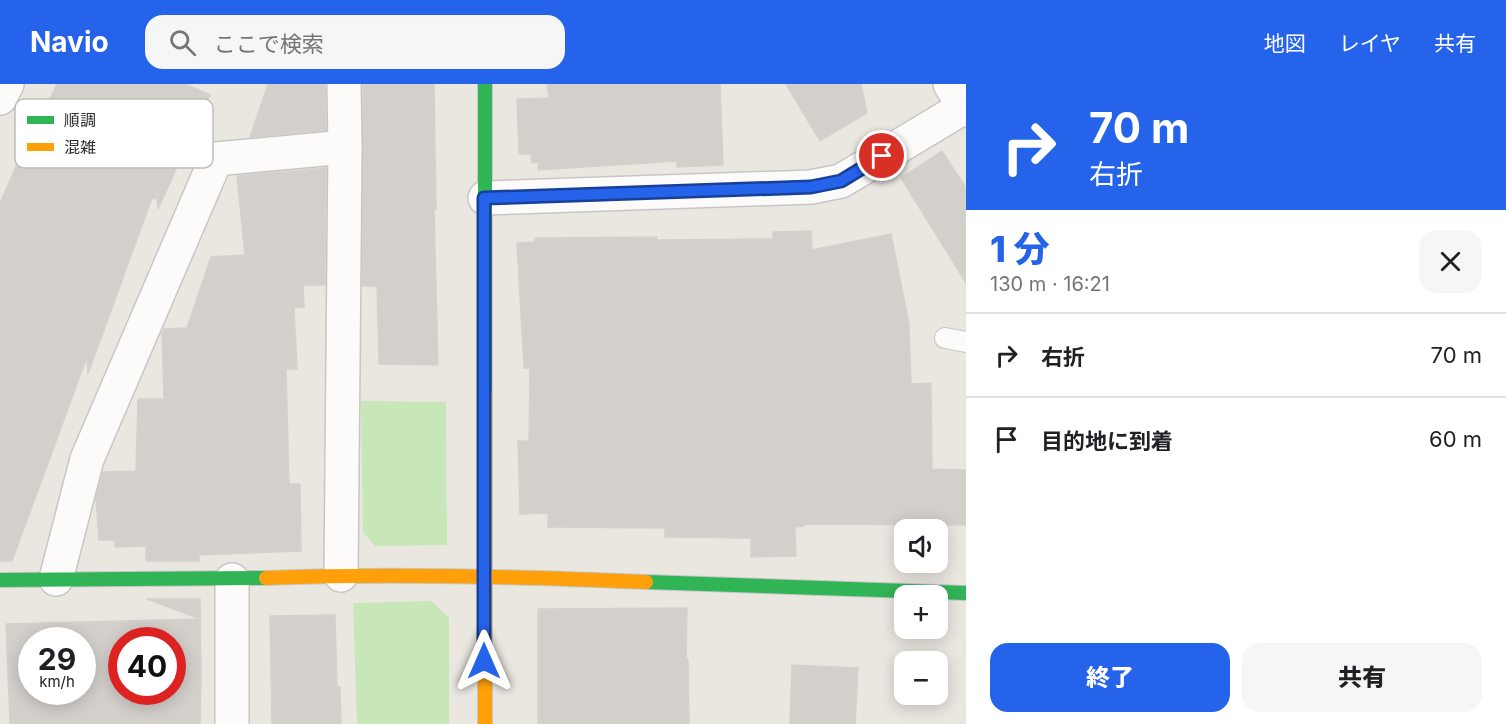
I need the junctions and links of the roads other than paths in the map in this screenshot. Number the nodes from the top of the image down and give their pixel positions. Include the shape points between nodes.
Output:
1 (7, 84) edge
2 (344, 84) edge
3 (485, 84) edge
4 (0, 98) edge
5 (962, 102) edge
6 (345, 147) junction
7 (213, 166) edge
8 (212, 168) edge
9 (484, 198) junction
10 (945, 338) dead end
11 (966, 342) edge
12 (341, 575) junction
13 (484, 576) junction
14 (56, 579) junction
15 (0, 580) edge
16 (232, 580) junction
17 (966, 593) edge
18 (232, 724) edge
19 (485, 724) edge

1 - 4 street
2 - 6 street
3 - 9 street
5 - 9 street via 841,181 811,187
6 - 7 street via 216,159
6 - 12 street
8 - 14 street via 87,459
9 - 13 street
10 - 11 lane
12 - 13 street
12 - 16 street
13 - 17 street
13 - 19 street
14 - 15 street
14 - 16 street
16 - 18 street

